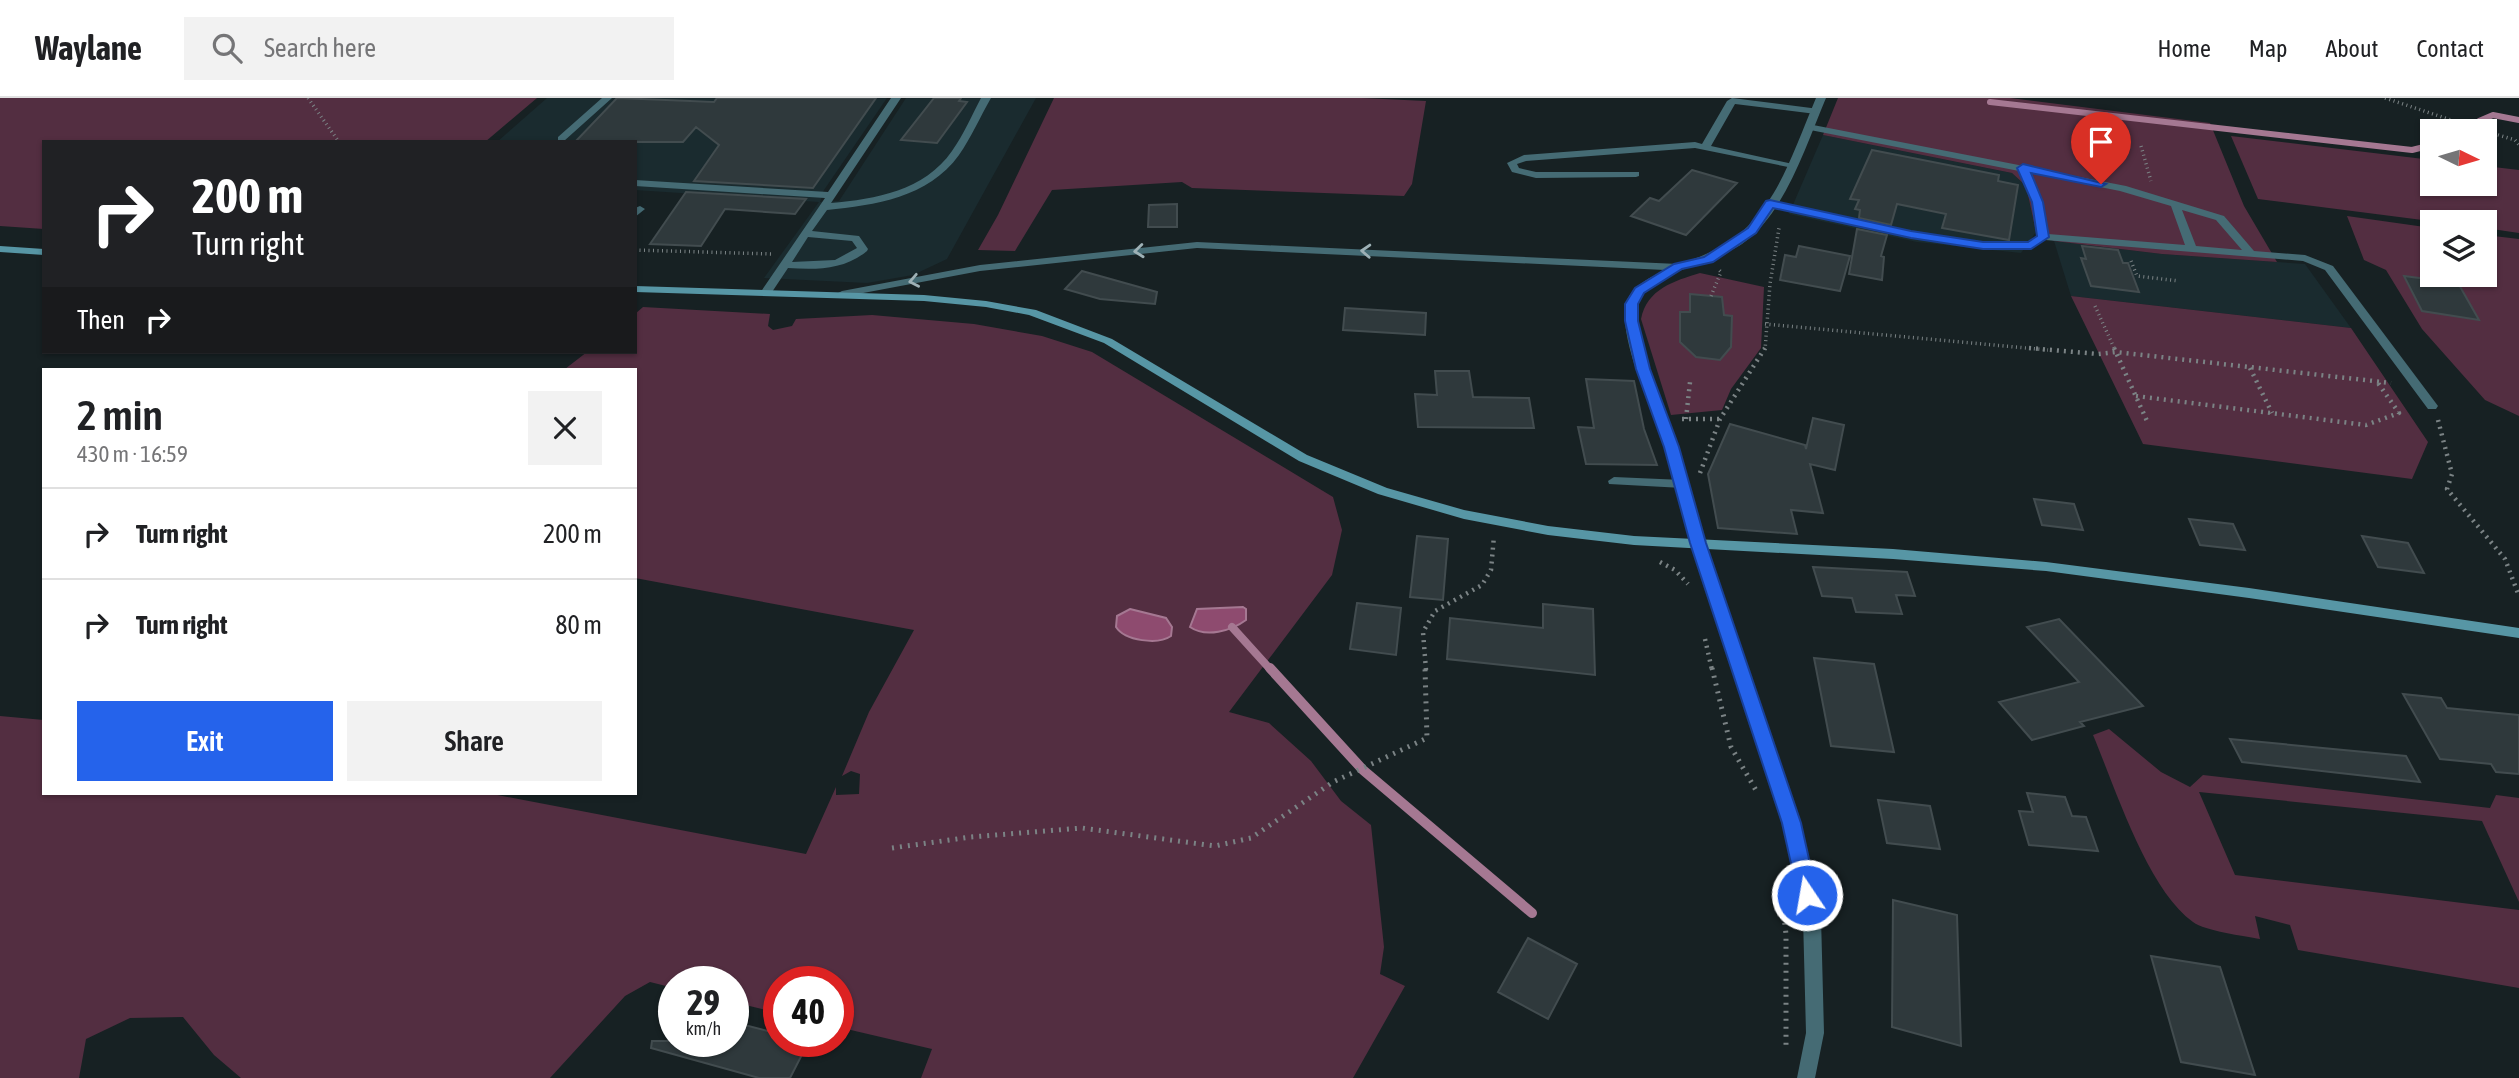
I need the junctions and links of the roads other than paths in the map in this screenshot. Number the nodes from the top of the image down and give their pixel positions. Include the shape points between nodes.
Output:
1 (607, 98) edge
2 (896, 98) edge
3 (986, 98) edge
4 (1821, 98) edge
5 (1816, 111) junction
6 (1808, 127) junction
7 (561, 139) dead end
8 (1705, 147) junction
9 (1790, 166) junction
10 (2023, 168) junction
11 (1636, 174) dead end
12 (637, 183) edge
13 (832, 195) junction
14 (1770, 204) junction
15 (2175, 204) junction
16 (824, 207) junction
17 (805, 234) junction
18 (2043, 237) junction
19 (0, 249) edge
20 (2192, 250) junction
21 (42, 251) edge
22 (2251, 254) junction
23 (789, 259) junction
24 (1678, 267) junction
25 (637, 289) edge
26 (766, 293) junction
27 (842, 295) junction
28 (2432, 406) road end
29 (1614, 481) dead end
30 (1683, 484) junction
31 (1698, 543) junction
32 (2519, 633) edge
33 (1807, 1078) edge

1 - 7 street
2 - 13 street
3 - 16 street via 951,159 914,190 893,198
4 - 5 street
5 - 6 street
5 - 8 street via 1732,101
6 - 9 street
6 - 10 street
8 - 9 street
8 - 11 street via 1524,158 1512,163 1515,170 1536,175
9 - 14 street
10 - 15 street
10 - 18 street via 2038,202
12 - 13 street
13 - 16 street
14 - 18 street via 1911,235 1983,245 2031,246
14 - 24 street via 1752,230 1708,259
15 - 20 street
15 - 22 street via 2220,218
16 - 17 street
17 - 23 street
17 - 23 street via 855,238 863,249 852,261 811,267
18 - 20 street
19 - 21 main road
20 - 22 street
22 - 28 street via 2305,258 2329,268
23 - 26 street
24 -> 27 street via 1197,245 980,268
24 - 30 street via 1639,291 1631,304 1631,321
25 - 26 main road
26 - 27 main road
27 - 31 main road via 986,304 1073,325 1335,474 1394,497 1560,532
29 - 30 street
30 - 31 street
31 - 32 main road via 2004,562
31 - 33 street via 1792,823 1812,917 1815,1033

